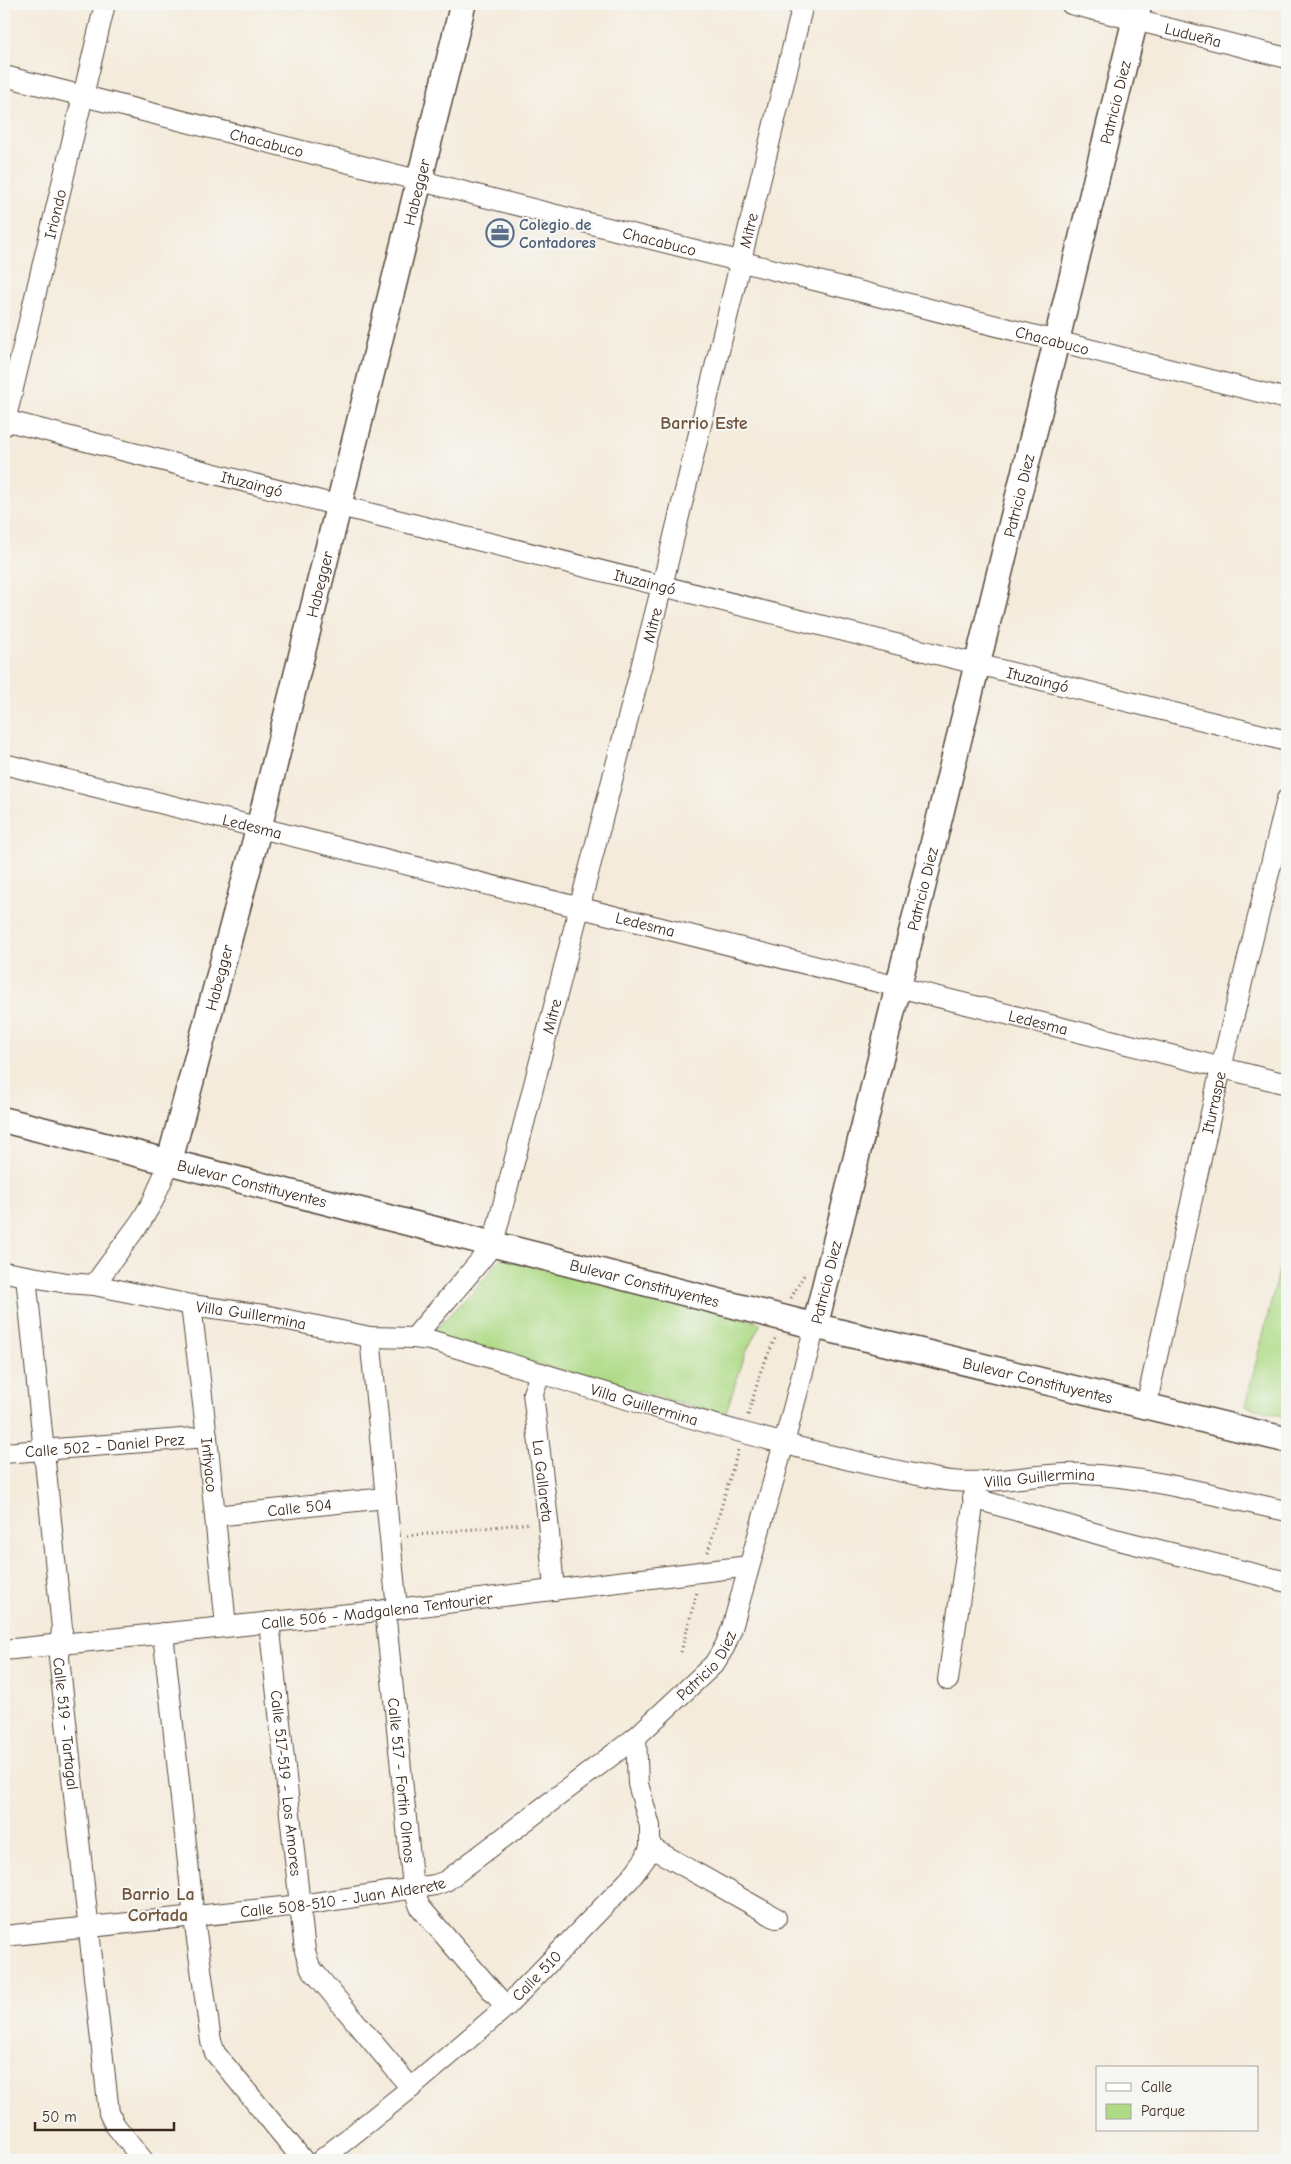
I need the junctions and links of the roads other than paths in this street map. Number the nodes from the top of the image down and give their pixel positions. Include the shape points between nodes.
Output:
1 (105, 4) edge
2 (463, 4) edge
3 (803, 4) edge
4 (1071, 4) edge
5 (1137, 12) edge
6 (1287, 58) edge
7 (4, 76) edge
8 (83, 95) junction
9 (418, 182) junction
10 (741, 262) junction
11 (1056, 341) junction
12 (1287, 399) edge
13 (4, 422) edge
14 (340, 506) junction
15 (662, 586) junction
16 (978, 664) junction
17 (1287, 741) edge
18 (4, 764) edge
19 (1287, 799) edge
20 (259, 827) junction
21 (579, 907) junction
22 (897, 987) junction
23 (1221, 1068) junction
24 (1287, 1084) edge
25 (4, 1120) edge
26 (169, 1163) junction
27 (493, 1244) junction
28 (4, 1272) edge
29 (26, 1276) junction
30 (94, 1285) junction
31 (191, 1305) junction
32 (815, 1326) junction
33 (370, 1337) junction
34 (414, 1338) junction
35 (541, 1373) junction
36 (1146, 1406) junction
37 (207, 1437) junction
38 (1287, 1440) edge
39 (784, 1443) junction
40 (44, 1449) junction
41 (4, 1454) edge
42 (975, 1490) junction
43 (385, 1498) junction
44 (1287, 1511) edge
45 (215, 1516) junction
46 (749, 1566) junction
47 (1287, 1582) edge
48 (554, 1590) junction
49 (391, 1610) junction
50 (269, 1622) junction
51 (226, 1626) junction
52 (164, 1633) junction
53 (62, 1644) junction
54 (4, 1650) edge
55 (948, 1680) dead end
56 (636, 1737) junction
57 (650, 1847) junction
58 (413, 1888) junction
59 (301, 1905) junction
60 (194, 1918) junction
61 (776, 1918) dead end
62 (88, 1929) junction
63 (4, 1936) edge
64 (506, 2008) junction
65 (411, 2088) junction
66 (143, 2160) edge
67 (303, 2160) edge
68 (321, 2160) edge

1 - 8 street, Iriondo
2 - 9 street, Habegger
3 - 10 street, Mitre
4 - 5 street, Ludueña
5 - 6 street, Ludueña
5 - 11 street, Patricio Diez
7 - 8 street, Chacabuco
8 - 9 street, Chacabuco
8 - 13 street, Iriondo
9 - 10 street, Chacabuco
9 - 14 street, Habegger
10 - 11 street, Chacabuco
10 - 15 street, Mitre
11 - 12 street, Chacabuco
11 - 16 street, Patricio Diez
13 - 14 street, Ituzaingó
14 - 15 street, Ituzaingó
14 - 20 street, Habegger
15 - 16 street, Ituzaingó
15 - 21 street, Mitre
16 - 17 street, Ituzaingó
16 - 22 street, Patricio Diez
18 - 20 street, Ledesma
19 - 23 street, Iturraspe
20 - 21 street, Ledesma
20 - 26 street, Habegger
21 - 22 street, Ledesma
21 - 27 street, Mitre
22 - 23 street, Ledesma
22 - 32 street, Patricio Diez
23 - 24 street, Ledesma
23 - 36 street, Iturraspe
25 - 26 street, Bulevar Constituyentes
26 - 27 street, Bulevar Constituyentes
26 - 30 street via 154,1201
27 - 32 street, Bulevar Constituyentes
27 - 34 street
28 - 29 street, Villa Guillermina
29 - 30 street, Villa Guillermina
29 - 40 street, Calle 519 - Tartagal
30 - 31 street, Villa Guillermina
31 - 33 street, Villa Guillermina via 264,1315
31 - 37 street, Intiyaco
32 - 36 street, Bulevar Constituyentes
32 - 39 street, Patricio Diez
33 - 34 street, Villa Guillermina
33 - 43 street, Calle 517 - Fortin Olmos
34 - 35 street, Villa Guillermina
35 - 39 street, Villa Guillermina
35 - 48 street, La Gallareta via 533,1393
36 - 38 street, Bulevar Constituyentes
37 - 40 street, Calle 502 - Daniel Prez
37 - 45 street, Intiyaco
39 - 42 street, Villa Guillermina
39 - 46 street, Patricio Diez
40 - 41 street, Calle 502 - Daniel Prez
40 - 53 street, Calle 519 - Tartagal
42 - 44 street, Villa Guillermina via 1082,1474 1130,1477
42 - 47 street via 1115,1539
42 - 55 street
43 - 45 street, Calle 504
43 - 49 street, Calle 517 - Fortin Olmos
45 - 51 street, Intiyaco
46 - 48 street, Calle 506 - Madgalena Tentourier
46 - 56 street, Patricio Diez via 732,1628 714,1664
48 - 49 street, Calle 506 - Madgalena Tentourier
49 - 50 street, Calle 506 - Madgalena Tentourier
49 - 58 street, Calle 517 - Fortin Olmos
50 - 51 street, Calle 506 - Madgalena Tentourier
50 - 59 street, Calle 517-519 - Los Amores
51 - 52 street, Calle 506 - Madgalena Tentourier
52 - 53 street, Calle 506 - Madgalena Tentourier
52 - 60 street
53 - 54 street, Calle 506 - Madgalena Tentourier
53 - 62 street, Calle 519 - Tartagal via 60,1658
56 - 57 street via 638,1784 650,1826
56 - 58 street, Calle 508-510 - Juan Alderete via 446,1881
57 - 61 street
57 - 64 street, Calle 510 via 646,1859 630,1880
58 - 59 street, Calle 508-510 - Juan Alderete
58 - 64 street, Calle 517 - Fortin Olmos via 420,1907
59 - 60 street, Calle 508-510 - Juan Alderete
59 - 65 street, Calle 517-519 - Los Amores via 305,1951 310,1967
60 - 62 street, Calle 508-510 - Juan Alderete
60 - 67 street via 215,2053
62 - 63 street, Calle 508-510 - Juan Alderete
62 - 66 street, Calle 519 - Tartagal via 109,2113
64 - 65 street, Calle 510
65 - 68 street, Calle 510

